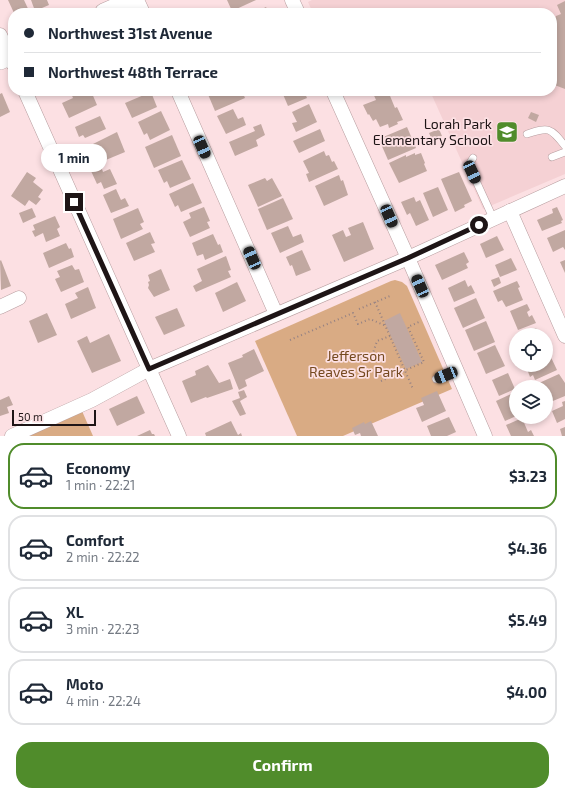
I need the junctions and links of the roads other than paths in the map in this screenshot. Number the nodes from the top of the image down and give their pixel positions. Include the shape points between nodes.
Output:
1 (133, 0) edge
2 (115, 8) edge
3 (0, 35) edge
4 (8, 55) edge
5 (27, 96) edge
6 (180, 96) edge
7 (335, 96) edge
8 (527, 134) dead end
9 (565, 146) edge
10 (565, 152) edge
11 (473, 158) dead end
12 (552, 158) dead end
13 (565, 186) edge
14 (510, 211) junction
15 (493, 218) junction
16 (408, 258) junction
17 (19, 298) dead end
18 (0, 307) edge
19 (276, 314) junction
20 (565, 336) edge
21 (149, 369) junction
22 (457, 371) junction
23 (436, 379) dead end
24 (12, 436) edge
25 (179, 436) edge
26 (485, 436) edge

1 - 2 main road
3 - 4 street
5 - 21 street
6 - 19 street
7 - 16 street
8 - 9 lane via 542,130 554,132
10 - 12 lane
11 - 15 lane via 470,163 472,172
13 - 14 street
14 - 15 street
14 - 20 street
15 - 16 street
16 - 19 street
16 - 22 street
17 - 18 street
19 - 21 street
21 - 24 street via 92,400
21 - 25 street
22 - 23 lane
22 - 26 street

